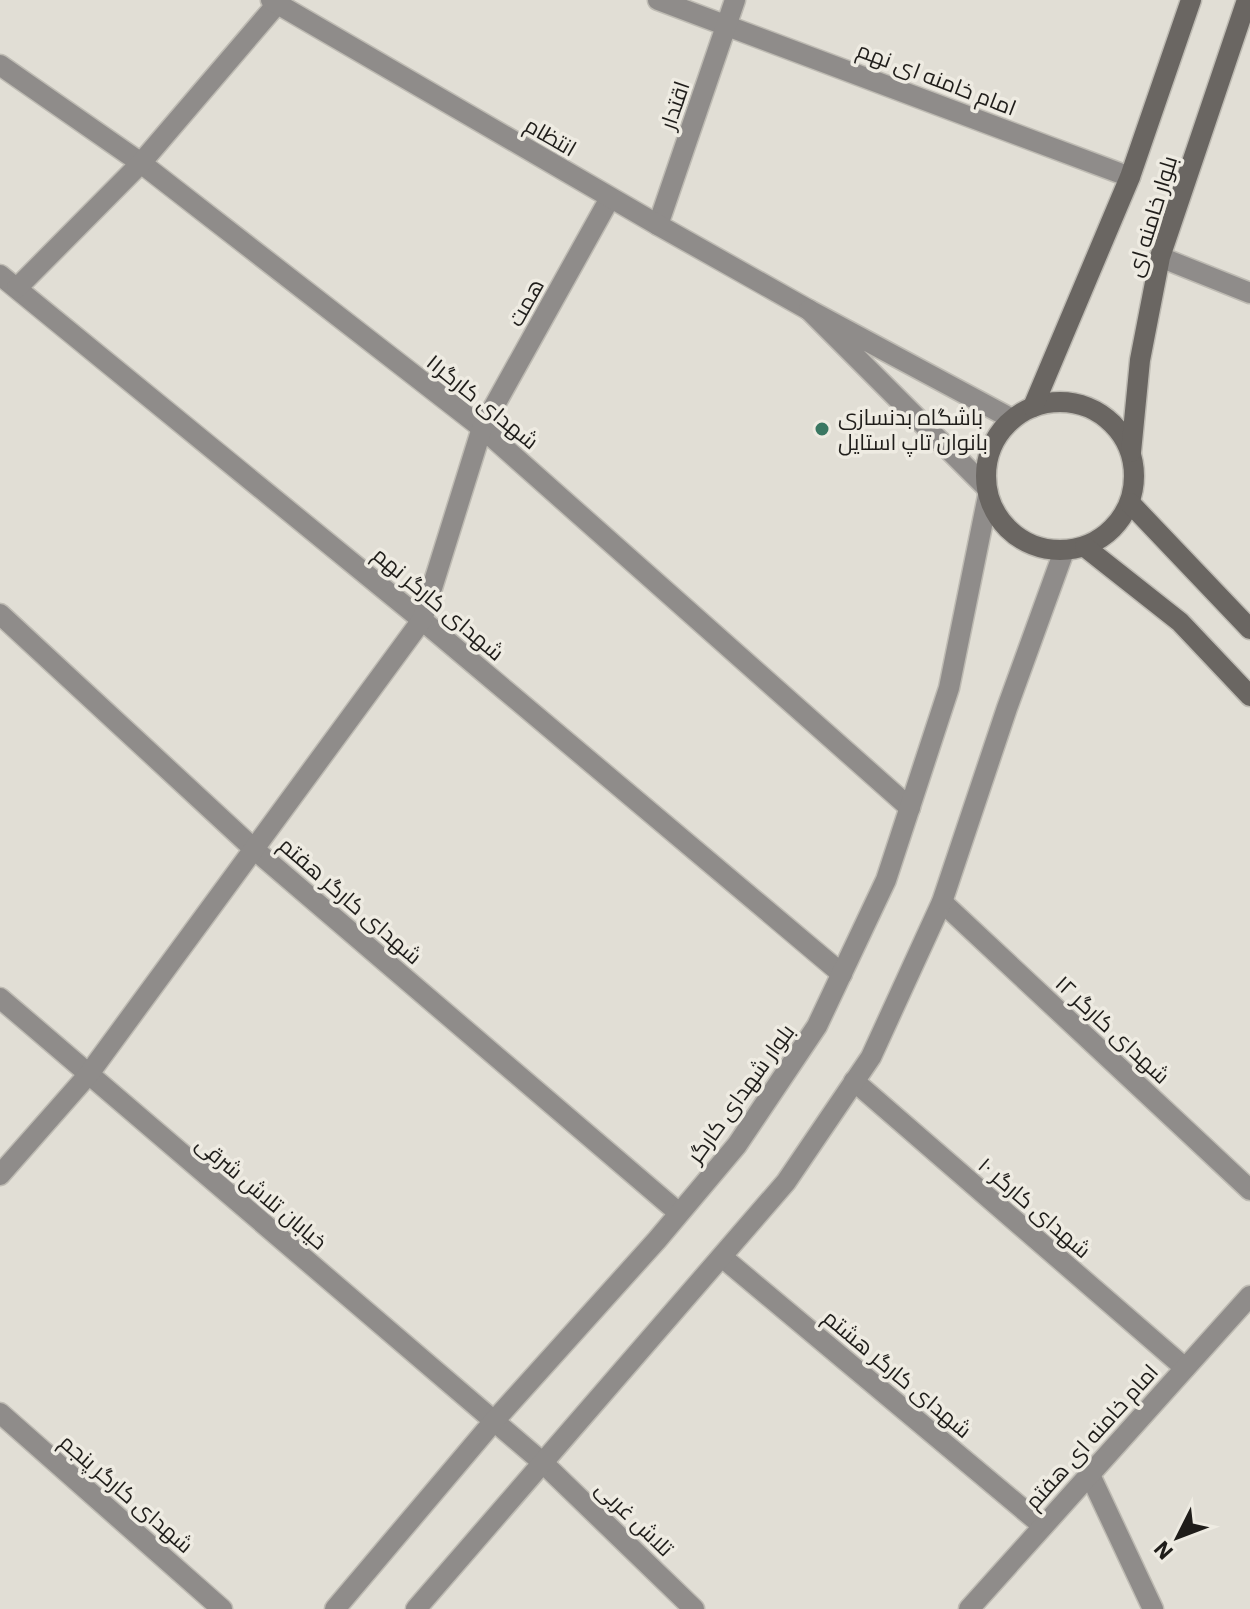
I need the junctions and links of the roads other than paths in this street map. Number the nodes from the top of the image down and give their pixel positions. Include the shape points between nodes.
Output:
1 (658, 0) edge
2 (735, 0) edge
3 (1191, 0) edge
4 (1247, 0) edge
5 (274, 2) edge
6 (727, 25) junction
7 (0, 65) edge
8 (141, 163) junction
9 (1130, 177) junction
10 (610, 198) junction
11 (658, 225) junction
12 (1160, 257) junction
13 (0, 275) edge
14 (17, 288) junction
15 (1250, 293) edge
16 (809, 310) junction
17 (1033, 407) junction
18 (1012, 419) junction
19 (482, 428) junction
20 (1131, 452) junction
21 (987, 492) junction
22 (1130, 503) junction
23 (1085, 547) junction
24 (1064, 551) junction
25 (0, 614) edge
26 (422, 620) junction
27 (1250, 629) edge
28 (1250, 696) edge
29 (910, 808) junction
30 (255, 850) junction
31 (942, 902) junction
32 (842, 974) junction
33 (0, 998) edge
34 (88, 1075) junction
35 (854, 1081) junction
36 (0, 1175) edge
37 (1250, 1190) edge
38 (679, 1213) junction
39 (722, 1257) junction
40 (1250, 1296) edge
41 (1185, 1368) junction
42 (0, 1413) edge
43 (494, 1421) junction
44 (542, 1462) junction
45 (1090, 1475) junction
46 (1043, 1526) junction
47 (222, 1609) edge
48 (335, 1609) edge
49 (416, 1609) edge
50 (694, 1609) edge
51 (969, 1609) edge
52 (1153, 1609) edge

1 - 6 street, امام خامنه ای نهم
2 - 6 street, اقتدار
3 - 9 main road, بلوار خامنه ای
4 - 12 main road, بلوار خامنه ای
5 - 8 street
5 - 10 street, انتظام
6 - 9 street, امام خامنه ای نهم
6 - 11 street, اقتدار
7 - 8 street, شهدای کارگر۱۱
8 - 14 street
8 - 19 street, شهدای کارگر۱۱
9 - 17 main road, بلوار خامنه ای
10 - 11 street, انتظام
10 - 19 street, همت
11 - 16 street, انتظام
12 - 15 street
12 - 20 main road, بلوار خامنه ای via 1140,360
13 - 14 street, شهدای کارگر نهم
14 - 26 street, شهدای کارگر نهم
16 - 18 street
16 - 21 street
17 - 18 main road
17 - 20 main road via 1080,404 1102,414
18 - 21 main road via 996,438 987,462
19 - 26 street, همت
19 - 29 street, شهدای کارگر۱۱
20 - 22 main road via 1135,478
21 - 24 main road via 1009,530 1025,542
21 - 29 street, بلوار شهدای کارگر via 949,688
22 - 23 main road via 1104,538
22 - 27 main road
23 - 24 main road
23 - 28 main road via 1180,622
24 - 31 street
25 - 30 street, شهدای کارگر هفتم
26 - 30 street, همت
26 - 32 street, شهدای کارگر نهم
29 - 32 street, بلوار شهدای کارگر via 886,880
30 - 34 street, همت
30 - 38 street, شهدای کارگر هفتم
31 - 35 street via 871,1057
31 - 37 street, شهدای کارگر ۱۲
32 - 38 street, بلوار شهدای کارگر via 817,1026 737,1145
33 - 34 street, خیابان تلاش شرقی
34 - 36 street, همت
34 - 43 street, خیابان تلاش شرقی
35 - 39 street via 786,1182
35 - 41 street, شهدای کارگر ۱۰
38 - 43 street, بلوار شهدای کارگر
39 - 44 street
39 - 46 street, شهدای کارگر هشتم
40 - 41 street, امام خامنه ای هفتم
41 - 45 street, امام خامنه ای هفتم
42 - 47 street, شهدای کارگر پنجم
43 - 44 street, خیابان تلاش شرقی
43 - 48 street, بلوار شهدای کارگر
44 - 49 street
44 - 50 street, تلاش غربی
45 - 46 street, امام خامنه ای هفتم
45 - 52 street
46 - 51 street, امام خامنه ای هفتم

